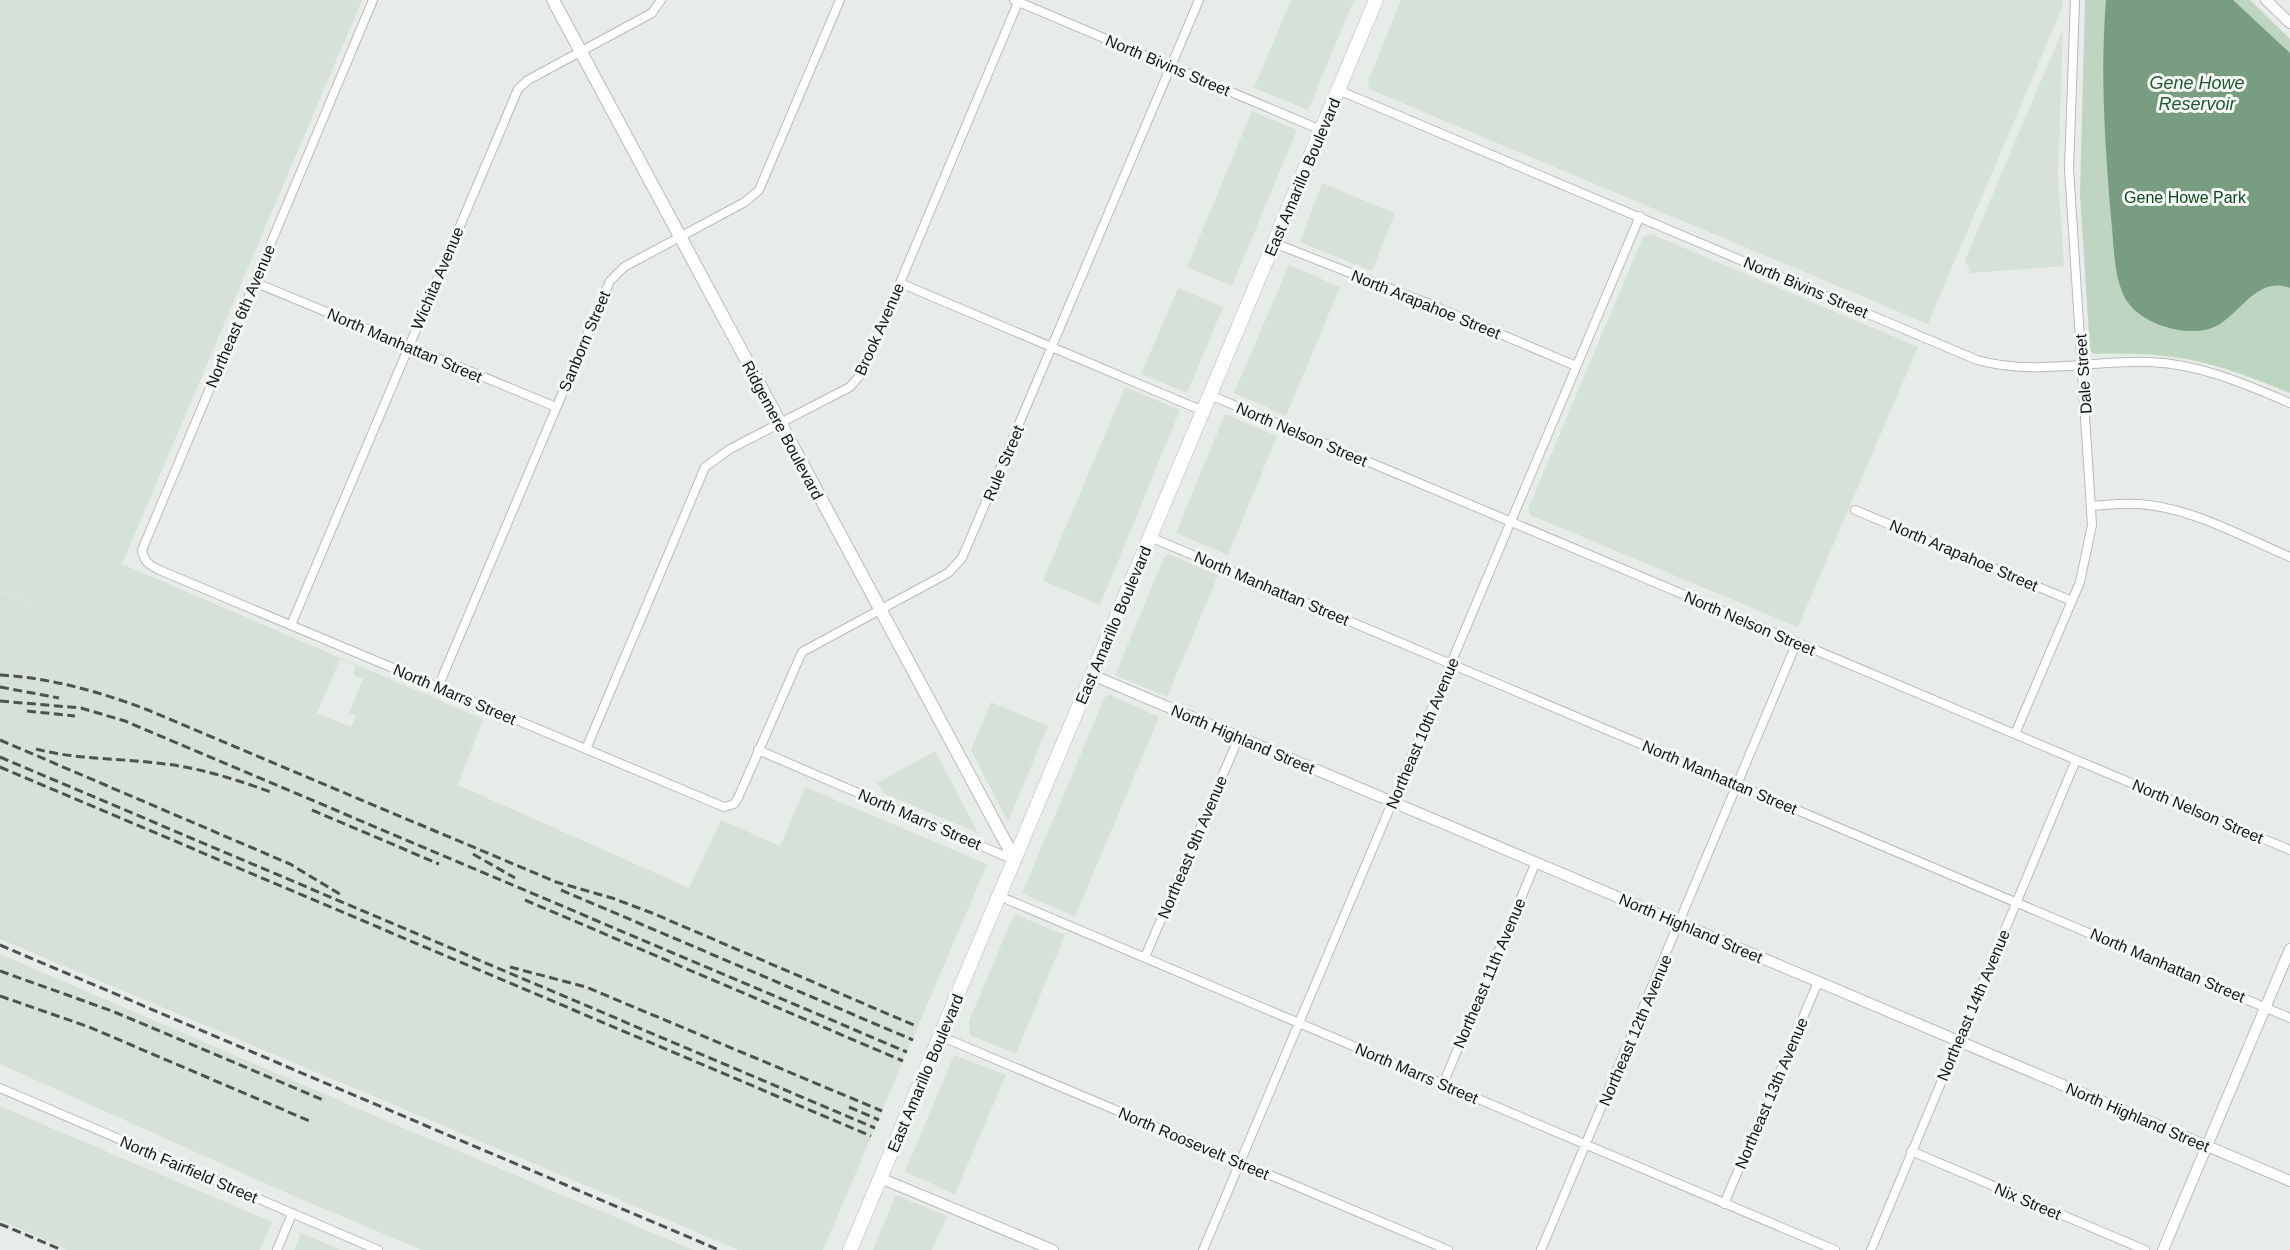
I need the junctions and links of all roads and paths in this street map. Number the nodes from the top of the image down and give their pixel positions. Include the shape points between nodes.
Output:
1 (373, 0) edge
2 (553, 0) edge
3 (661, 0) edge
4 (840, 0) edge
5 (1199, 0) edge
6 (1376, 0) edge
7 (2075, 0) edge
8 (2266, 0) edge
9 (1017, 1) edge
10 (2290, 23) edge
11 (581, 52) junction
12 (1171, 67) junction
13 (1338, 90) junction
14 (1321, 130) junction
15 (1640, 216) junction
16 (680, 238) junction
17 (1274, 243) junction
18 (254, 282) junction
19 (900, 283) junction
20 (408, 346) junction
21 (1052, 346) junction
22 (2083, 365) junction
23 (1576, 366) junction
24 (1210, 395) junction
25 (2290, 403) edge
26 (556, 407) junction
27 (1203, 411) junction
28 (780, 423) junction
29 (2092, 506) junction
30 (1855, 510) dead end
31 (1511, 521) junction
32 (1150, 537) junction
33 (2290, 558) edge
34 (216, 594) joint
35 (2072, 601) junction
36 (878, 610) junction
37 (291, 625) junction
38 (1797, 642) junction
39 (1451, 663) junction
40 (1092, 675) junction
41 (438, 687) junction
42 (2015, 734) junction
43 (1239, 737) junction
44 (586, 749) junction
45 (758, 750) junction
46 (2076, 760) junction
47 (1738, 784) junction
48 (692, 795) joint
49 (1393, 801) junction
50 (2290, 850) edge
51 (1015, 860) junction
52 (1536, 862) junction
53 (999, 897) junction
54 (2017, 901) junction
55 (1680, 923) junction
56 (2290, 949) edge
57 (1145, 957) junction
58 (1818, 982) junction
59 (2266, 1007) junction
60 (2290, 1018) edge
61 (1299, 1023) junction
62 (940, 1036) junction
63 (1958, 1041) junction
64 (1443, 1084) junction
65 (0, 1088) edge
66 (1586, 1145) junction
67 (2206, 1146) junction
68 (1911, 1151) junction
69 (1240, 1162) junction
70 (880, 1178) junction
71 (2290, 1181) edge
72 (1724, 1204) junction
73 (292, 1214) junction
74 (277, 1250) edge
75 (378, 1250) edge
76 (850, 1250) edge
77 (1053, 1250) edge
78 (1203, 1250) edge
79 (1448, 1250) edge
80 (1541, 1250) edge
81 (1835, 1250) edge
82 (1870, 1250) edge
83 (2145, 1250) edge
84 (2163, 1250) edge

1 - 18 street, Northeast 6th Avenue
2 - 11 main road, Ridgemere Boulevard
3 - 11 street, Wichita Avenue via 652,13
4 - 16 street, Sanborn Street via 759,189 745,202
5 - 12 street, Rule Street
6 - 13 highway, East Amarillo Boulevard
7 - 22 street, Dale Street via 2069,169
8 - 10 street
9 - 12 street, North Bivins Street
9 - 19 street, Brook Avenue
11 - 16 main road, Ridgemere Boulevard
11 - 20 street, Wichita Avenue via 518,89
12 - 14 street, North Bivins Street
12 - 21 street, Rule Street
13 - 14 highway, East Amarillo Boulevard
13 - 15 street, North Bivins Street
14 - 17 highway, East Amarillo Boulevard
15 - 22 street, North Bivins Street via 1977,360 2027,368
15 - 23 street, Northeast 10th Avenue
16 - 26 street, Sanborn Street via 624,267 610,281
16 - 28 main road, Ridgemere Boulevard
17 - 23 street, North Arapahoe Street
17 - 24 highway, East Amarillo Boulevard
18 - 20 street, North Manhattan Street
18 - 34 street, Northeast 6th Avenue via 142,550 147,564
19 - 21 street
19 - 28 street, Brook Avenue via 855,382
20 - 26 street, North Manhattan Street
20 - 37 street, Wichita Avenue
21 - 27 street
21 - 36 street, Rule Street via 962,558 948,573
22 - 25 street, North Bivins Street via 2151,362 2184,366 2230,378
22 - 29 street, Dale Street
23 - 31 street, Northeast 10th Avenue
24 - 27 highway, East Amarillo Boulevard
24 - 31 street, North Nelson Street
26 - 41 street, Sanborn Street
27 - 32 highway, East Amarillo Boulevard
28 - 36 main road, Ridgemere Boulevard
28 - 44 street, Brook Avenue via 705,467
29 - 33 street via 2161,507
29 - 35 street, Dale Street via 2088,554
30 - 35 street, North Arapahoe Street
31 - 38 street, North Nelson Street
31 - 39 street, Northeast 10th Avenue
32 - 39 street, North Manhattan Street
32 - 40 highway, East Amarillo Boulevard
34 - 37 street, North Marrs Street
35 - 42 street, Dale Street
36 - 45 street, Rule Street via 802,652
36 - 51 main road, Ridgemere Boulevard
37 - 41 street, North Marrs Street
38 - 42 street, North Nelson Street
38 - 47 street, Northeast 12th Avenue
39 - 47 street, North Manhattan Street
39 - 49 street, Northeast 10th Avenue
40 - 43 street, North Highland Street
40 - 51 highway, East Amarillo Boulevard
41 - 44 street, North Marrs Street
42 - 46 street, North Nelson Street
43 - 49 street, North Highland Street
43 - 57 street, Northeast 9th Avenue
44 - 48 street, North Marrs Street
45 - 48 street, Rule Street via 734,804 724,807
45 - 51 street, North Marrs Street
46 - 50 street, North Nelson Street
46 - 54 street, Northeast 14th Avenue
47 - 54 street, North Manhattan Street
47 - 55 street, Northeast 12th Avenue
49 - 52 street, North Highland Street
49 - 61 street, Northeast 10th Avenue
51 - 53 highway, East Amarillo Boulevard
52 - 55 street, North Highland Street
52 - 64 street, Northeast 11th Avenue
53 - 57 street, North Marrs Street
53 - 62 highway, East Amarillo Boulevard
54 - 59 street, North Manhattan Street
54 - 63 street, Northeast 14th Avenue
55 - 58 street, North Highland Street
55 - 66 street, Northeast 12th Avenue
56 - 59 street
57 - 61 street, North Marrs Street
58 - 63 street, North Highland Street
58 - 72 street, Northeast 13th Avenue
59 - 60 street, North Manhattan Street
59 - 67 street
61 - 64 street, North Marrs Street
61 - 69 street, Northeast 10th Avenue
62 - 69 street, North Roosevelt Street
62 - 70 highway, East Amarillo Boulevard
63 - 67 street, North Highland Street
63 - 68 street, Northeast 14th Avenue
64 - 66 street, North Marrs Street
65 - 73 street, North Fairfield Street
66 - 72 street, North Marrs Street
66 - 80 street, Northeast 12th Avenue
67 - 71 street, North Highland Street
67 - 84 street
68 - 82 street, Northeast 14th Avenue
68 - 83 street, Nix Street
69 - 78 street, Northeast 10th Avenue
69 - 79 street, North Roosevelt Street
70 - 76 highway, East Amarillo Boulevard
70 - 77 street
72 - 81 street, North Marrs Street
73 - 74 street
73 - 75 street, North Fairfield Street

